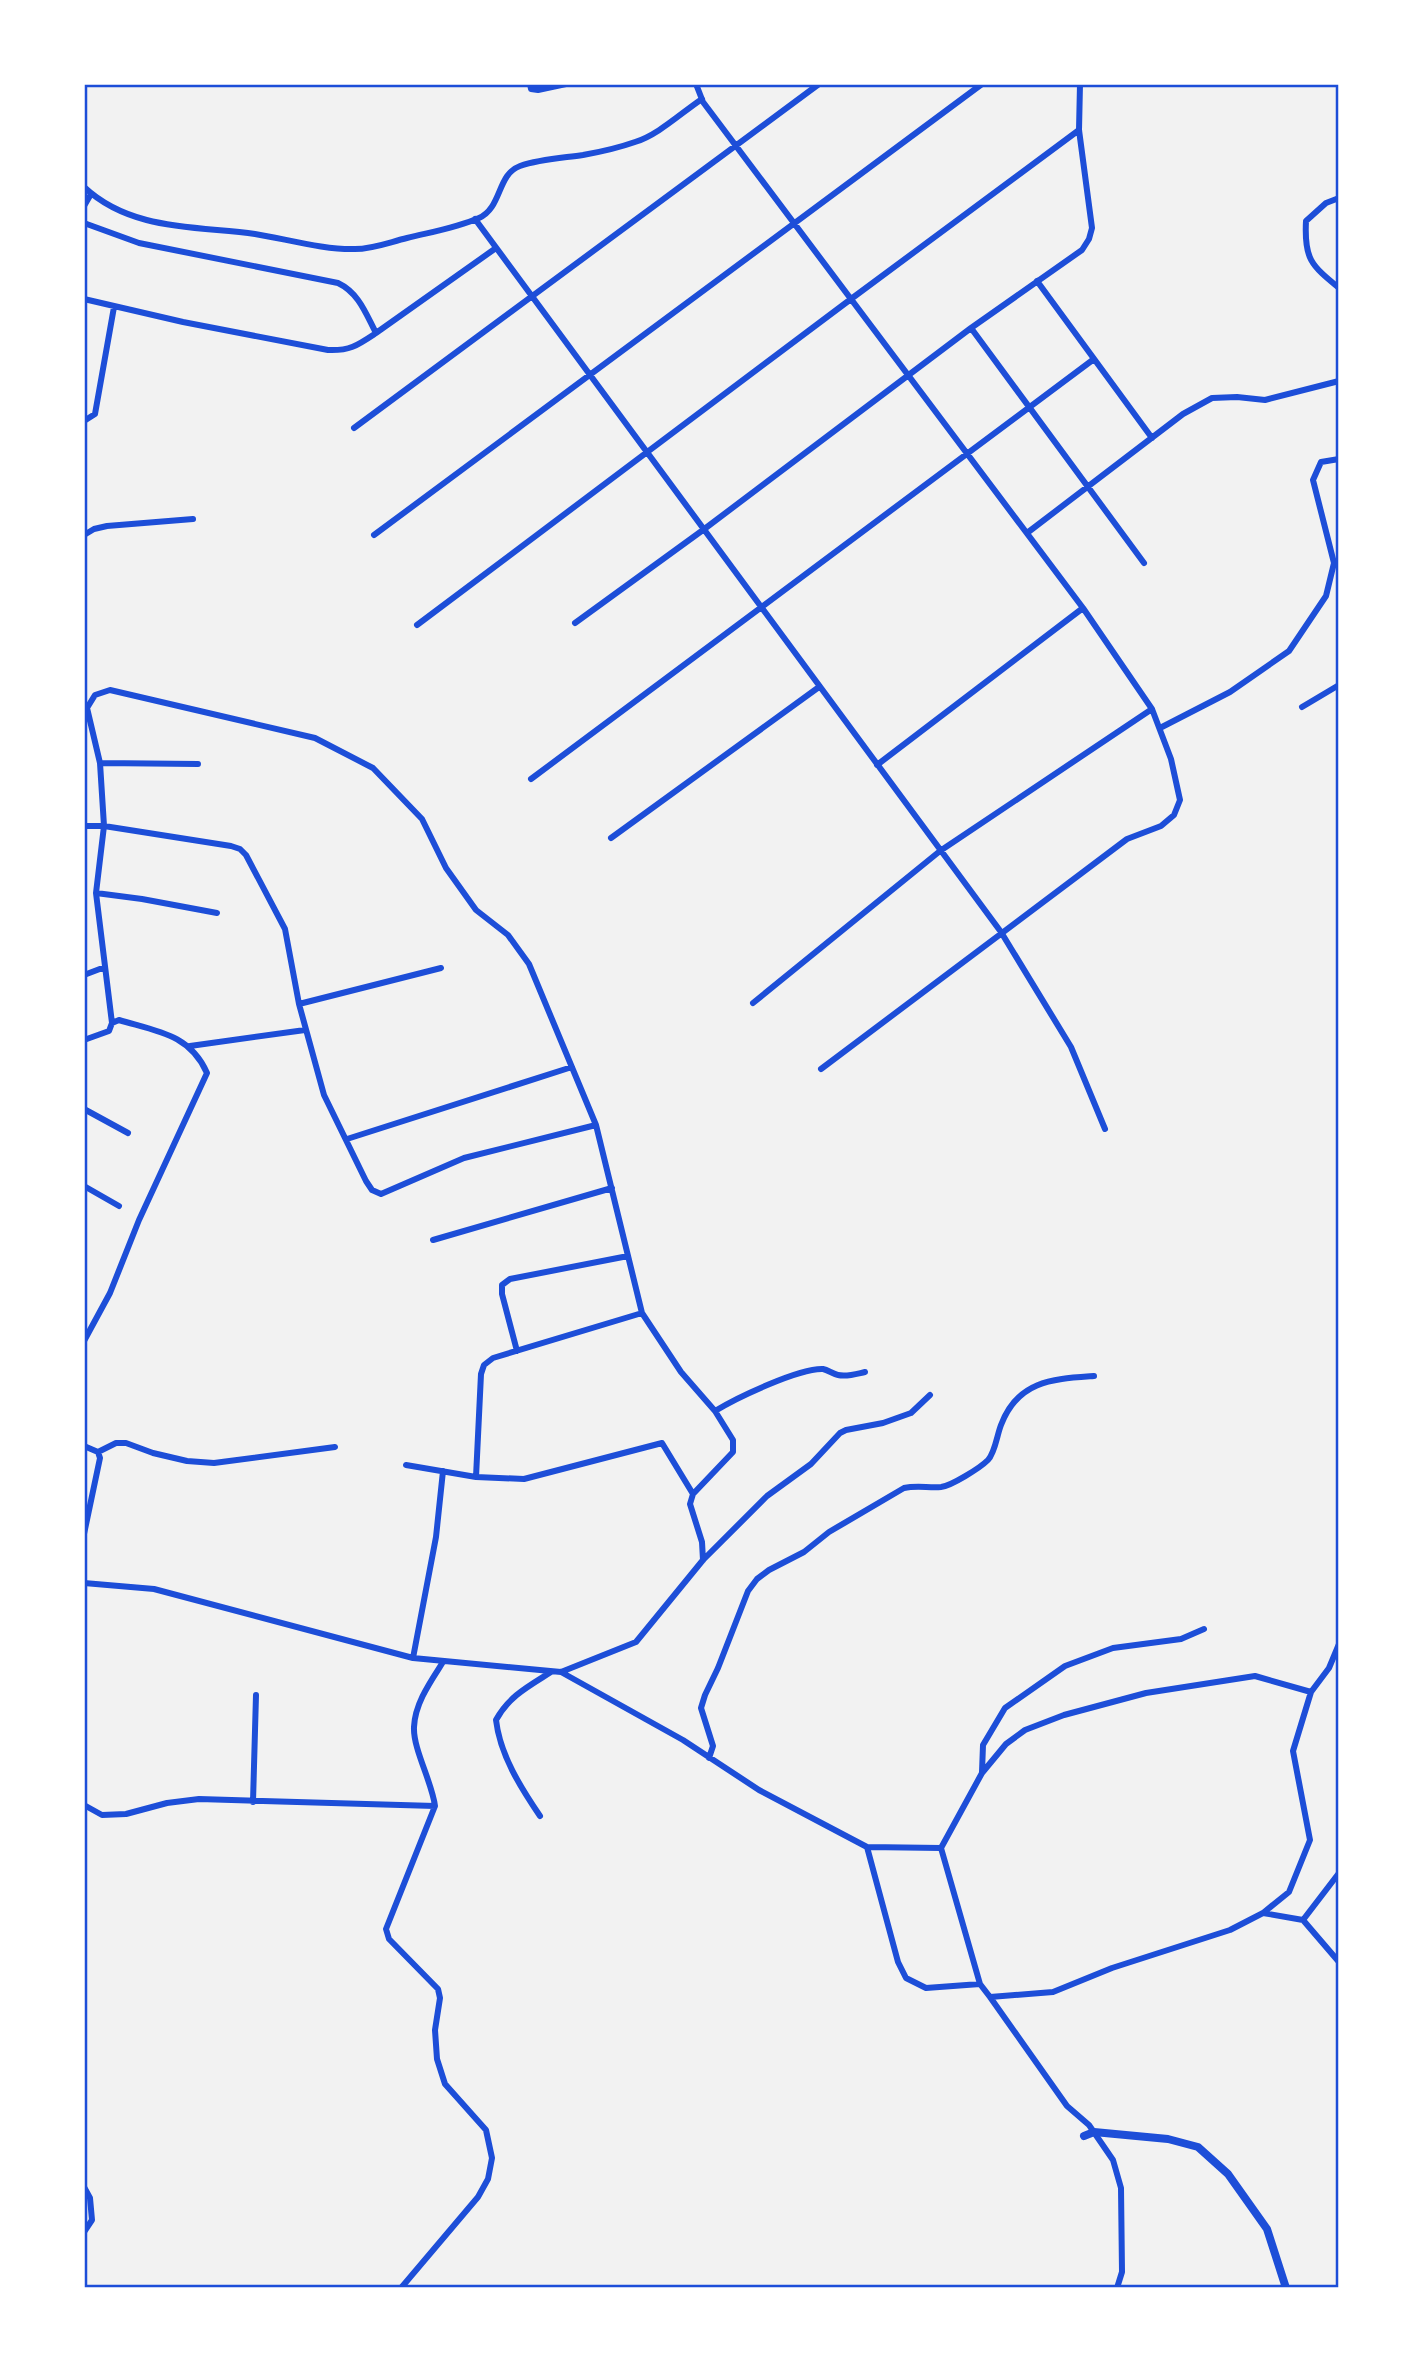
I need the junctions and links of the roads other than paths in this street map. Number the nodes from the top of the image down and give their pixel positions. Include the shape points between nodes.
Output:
1 (530, 84) edge
2 (566, 84) edge
3 (696, 84) edge
4 (819, 84) edge
5 (982, 84) edge
6 (1080, 84) edge
7 (702, 99) junction
8 (1079, 130) junction
9 (736, 147) junction
10 (84, 187) edge
11 (91, 194) junction
12 (1339, 198) edge
13 (84, 206) edge
14 (475, 219) junction
15 (84, 223) edge
16 (794, 223) junction
17 (496, 248) junction
18 (1037, 281) junction
19 (1339, 288) edge
20 (531, 296) junction
21 (84, 299) edge
22 (851, 299) junction
23 (114, 307) junction
24 (971, 328) junction
25 (376, 333) junction
26 (1094, 359) junction
27 (588, 374) junction
28 (909, 375) junction
29 (1339, 381) edge
30 (1030, 407) junction
31 (84, 421) edge
32 (354, 428) dead end
33 (1152, 438) junction
34 (646, 453) junction
35 (967, 453) junction
36 (1339, 459) edge
37 (1089, 486) junction
38 (193, 519) dead end
39 (703, 530) junction
40 (1027, 533) junction
41 (374, 535) dead end
42 (84, 536) edge
43 (1336, 562) edge
44 (1144, 564) dead end
45 (1083, 608) junction
46 (762, 609) junction
47 (575, 623) dead end
48 (417, 625) dead end
49 (1339, 685) edge
50 (819, 687) junction
51 (1302, 707) dead end
52 (1152, 709) junction
53 (1160, 728) junction
54 (100, 763) junction
55 (198, 764) dead end
56 (877, 765) junction
57 (531, 779) dead end
58 (84, 826) edge
59 (104, 826) junction
60 (611, 838) dead end
61 (940, 851) junction
62 (96, 893) junction
63 (217, 913) dead end
64 (1001, 932) junction
65 (105, 967) junction
66 (441, 968) dead end
67 (84, 975) edge
68 (753, 1003) dead end
69 (299, 1004) junction
70 (112, 1023) junction
71 (305, 1030) junction
72 (84, 1040) edge
73 (190, 1046) junction
74 (572, 1067) junction
75 (821, 1069) dead end
76 (84, 1109) edge
77 (596, 1125) junction
78 (1105, 1129) dead end
79 (128, 1133) dead end
80 (347, 1139) junction
81 (84, 1186) edge
82 (612, 1188) junction
83 (118, 1206) dead end
84 (433, 1240) dead end
85 (628, 1256) junction
86 (642, 1313) junction
87 (84, 1341) edge
88 (517, 1351) junction
89 (865, 1372) dead end
90 (1094, 1376) dead end
91 (930, 1395) dead end
92 (715, 1411) junction
93 (84, 1446) edge
94 (334, 1447) dead end
95 (98, 1452) junction
96 (406, 1465) dead end
97 (443, 1471) junction
98 (476, 1477) junction
99 (693, 1494) junction
100 (84, 1534) edge
101 (703, 1560) junction
102 (84, 1583) edge
103 (1204, 1629) dead end
104 (1339, 1644) edge
105 (413, 1658) junction
106 (443, 1662) junction
107 (551, 1672) junction
108 (561, 1672) junction
109 (1311, 1692) junction
110 (256, 1695) dead end
111 (709, 1758) junction
112 (982, 1773) junction
113 (253, 1802) junction
114 (84, 1804) edge
115 (435, 1806) junction
116 (540, 1816) dead end
117 (867, 1847) junction
118 (941, 1848) junction
119 (1339, 1873) edge
120 (1263, 1913) junction
121 (1303, 1920) junction
122 (1339, 1962) edge
123 (980, 1984) junction
124 (990, 1997) junction
125 (1094, 2132) junction
126 (1084, 2136) dead end
127 (84, 2187) edge
128 (84, 2232) edge
129 (401, 2288) edge
130 (1117, 2288) edge
131 (1286, 2288) edge

1 - 2 street via 538,90
3 - 7 street
4 - 9 street
5 - 16 street
6 - 8 street
7 - 9 street
7 - 14 street via 635,142 517,167 506,178 489,212
8 - 18 street via 1092,229 1082,250
8 - 22 street
9 - 16 street
9 - 20 street
10 - 11 street
11 - 13 street
11 - 14 street via 124,213 157,222 353,249
12 - 19 street via 1306,221 1305,244 1314,267
14 - 17 street
15 - 25 street via 139,243 338,283 356,296
16 - 22 street
16 - 27 street
17 - 20 street
17 - 25 street
18 - 24 street
18 - 26 street
20 - 27 street
20 - 32 street
21 - 23 street
22 - 28 street
22 - 34 street
23 - 25 street via 328,350 345,351
23 - 31 street via 94,414
24 - 28 street
24 - 30 street
26 - 30 street
26 - 33 street
27 - 34 street
27 - 41 street
28 - 35 street
28 - 39 street
29 - 33 street via 1265,400 1212,398
30 - 35 street
30 - 37 street
33 - 37 street
34 - 39 street
34 - 48 street
35 - 40 street
35 - 46 street
36 - 43 street via 1321,462 1313,480
37 - 40 street
37 - 44 street
38 - 42 street via 107,526
39 - 46 street
39 - 47 street
40 - 45 street
43 - 53 street via 1326,596 1289,651 1230,692
45 - 52 street
45 - 56 street
46 - 50 street
46 - 57 street
49 - 51 street
50 - 56 street
50 - 60 street
52 - 53 street
52 - 61 street
53 - 64 street via 1180,800 1174,815 1161,827 1127,839
54 - 55 street
54 - 59 street
54 - 74 street via 87,708 94,695 110,690 315,738 373,768 422,819 446,868 476,910 508,935 529,964
56 - 61 street
58 - 59 street
59 - 62 street
59 - 69 street via 240,849 285,929
61 - 64 street
61 - 68 street
62 - 63 street
62 - 65 street
64 - 75 street
64 - 78 street via 1071,1047
65 - 67 street
65 - 70 street
66 - 69 street
69 - 71 street
70 - 72 street via 109,1031
70 - 73 street via 119,1020
71 - 73 street
71 - 80 street via 324,1095
73 - 87 street via 207,1073 110,1293
74 - 77 street
74 - 80 street
76 - 79 street
77 - 80 street via 464,1158 382,1194 366,1181
77 - 82 street
81 - 83 street
82 - 84 street
82 - 85 street
85 - 86 street
85 - 88 street via 510,1279 502,1285
86 - 88 street
86 - 92 street
88 - 98 street via 493,1358 481,1374
89 - 92 street via 849,1376 823,1369 800,1373
90 - 111 street via 1049,1380 1033,1387 1005,1414 990,1458 979,1466 944,1487 904,1488 757,1579 701,1708 713,1746
91 - 101 street via 911,1413 839,1433 811,1464 767,1496
92 - 99 street via 733,1440 733,1452
93 - 95 street
94 - 95 street via 214,1463 187,1461 126,1443
95 - 100 street
96 - 97 street
97 - 98 street
97 - 105 street via 436,1537
98 - 99 street via 524,1479 662,1443
99 - 101 street via 690,1504
101 - 108 street via 636,1642
102 - 105 street via 154,1589
103 - 112 street via 1181,1639 1113,1648 1065,1666 1005,1708 983,1745
104 - 109 street
105 - 106 street
106 - 107 street
106 - 115 street via 426,1688 414,1728
107 - 108 street
107 - 116 street via 518,1692 496,1720 518,1784
108 - 111 street
109 - 112 street via 1255,1676 1146,1693 1025,1730 1006,1744
109 - 120 street via 1293,1751 1310,1840 1289,1892
110 - 113 street
111 - 117 street
112 - 118 street
113 - 114 street via 198,1799 102,1815
113 - 115 street
115 - 129 street via 386,1929 389,1939 438,1989 435,2030 444,2084 486,2130 492,2158 478,2197
117 - 118 street
117 - 123 street via 906,1978 926,1988
118 - 123 street
119 - 121 street
120 - 121 street
120 - 124 street via 1230,1930 1053,1992
121 - 122 street
123 - 124 street
124 - 125 street via 1067,2106
125 - 126 street
125 - 130 street via 1113,2160 1121,2188 1122,2272
125 - 131 street via 1168,2139 1198,2147 1228,2174 1267,2230
127 - 128 street via 92,2220

